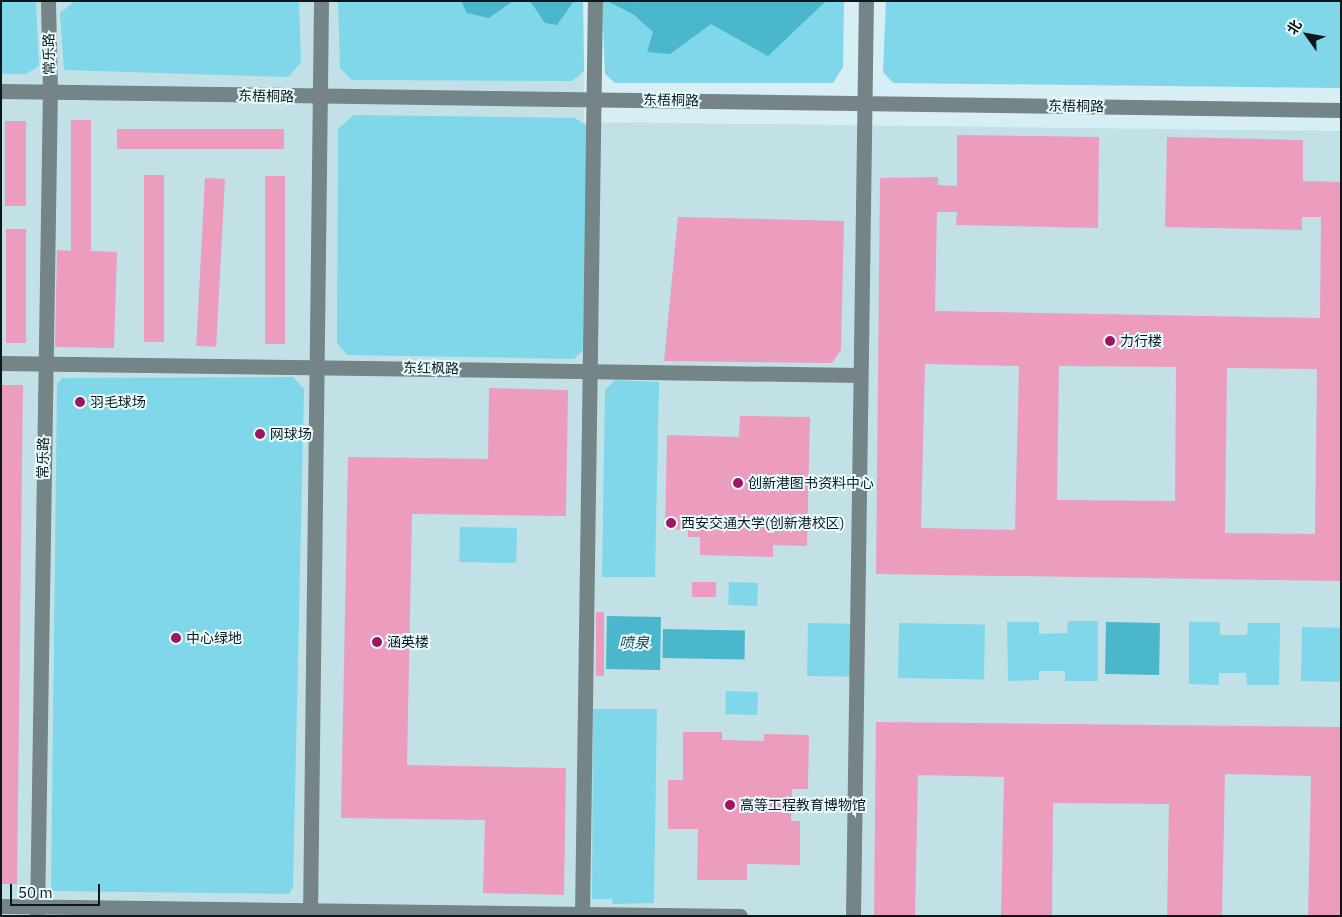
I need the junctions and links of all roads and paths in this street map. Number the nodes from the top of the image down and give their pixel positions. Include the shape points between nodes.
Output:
1 (48, 1) edge
2 (321, 1) edge
3 (595, 1) edge
4 (866, 1) edge
5 (1, 91) edge
6 (50, 92) junction
7 (322, 96) junction
8 (595, 99) junction
9 (864, 104) junction
10 (1341, 110) edge
11 (1, 363) edge
12 (44, 363) junction
13 (317, 367) junction
14 (589, 370) junction
15 (860, 375) junction
16 (1, 906) edge
17 (37, 911) edge
18 (310, 913) edge
19 (582, 915) edge
20 (740, 916) edge
21 (852, 916) edge

1 - 6 street, 常乐路
2 - 7 street
3 - 8 street
4 - 9 street
5 - 6 street, 东梧桐路
6 - 7 street, 东梧桐路
6 - 12 street, 常乐路
7 - 8 street, 东梧桐路
7 - 13 street
8 - 9 street, 东梧桐路
8 - 14 street
9 - 10 street, 东梧桐路
9 - 15 street
11 - 12 street, 东红枫路
12 - 13 street, 东红枫路
12 - 17 street, 常乐路
13 - 14 street, 东红枫路
13 - 18 street
14 - 15 street, 东红枫路
14 - 19 street
15 - 21 street
16 - 17 street
17 - 18 street
18 - 19 street
19 - 20 street

